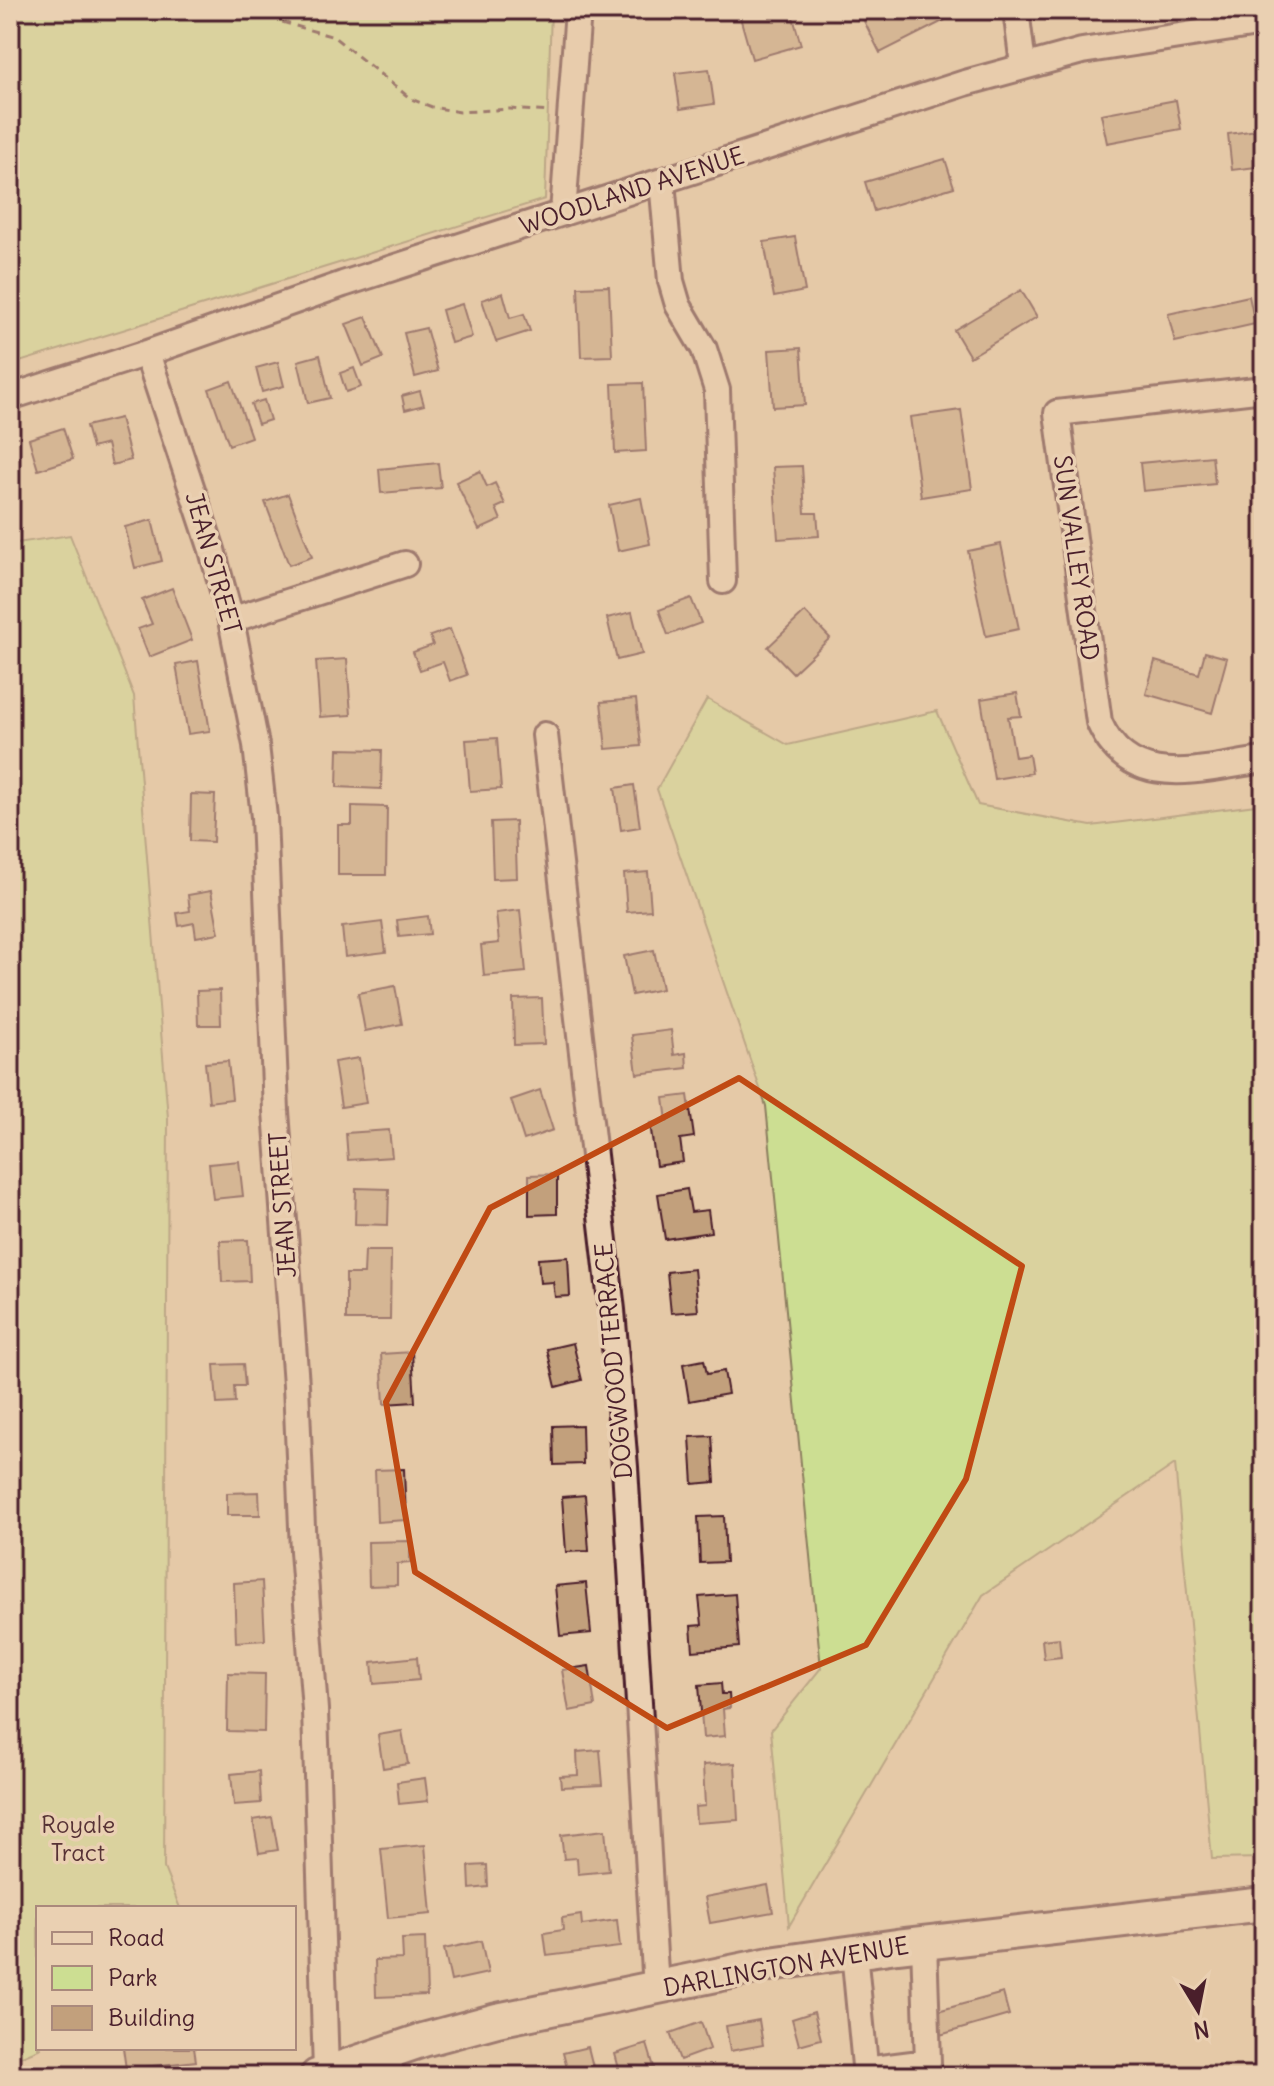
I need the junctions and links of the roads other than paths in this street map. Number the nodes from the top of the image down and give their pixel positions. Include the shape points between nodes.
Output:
1 (578, 10) edge
2 (1016, 10) edge
3 (1264, 23) edge
4 (1023, 65) junction
5 (662, 181) junction
6 (563, 213) junction
7 (147, 353) junction
8 (1264, 389) edge
9 (10, 397) edge
10 (405, 564) dead end
11 (723, 581) dead end
12 (231, 620) junction
13 (545, 735) dead end
14 (1264, 760) edge
15 (1264, 1904) edge
16 (924, 1943) junction
17 (854, 1952) junction
18 (656, 1989) junction
19 (389, 2064) edge
20 (865, 2073) edge
21 (322, 2074) edge

1 - 6 street
2 - 4 street
3 - 4 street, WOODLAND AVENUE via 1142,40
4 - 5 street, WOODLAND AVENUE
5 - 6 street, WOODLAND AVENUE
5 - 11 street via 671,281 678,305 713,369 717,390
6 - 7 street, WOODLAND AVENUE
7 - 9 street, WOODLAND AVENUE
7 - 12 street, JEAN STREET
8 - 14 street, SUN VALLEY ROAD via 1057,413 1099,722 1106,738 1134,764 1150,770
10 - 12 street
12 - 21 street, JEAN STREET via 256,745 264,817 276,1111 315,1710
13 - 18 street, DOGWOOD TERRACE via 612,1310
15 - 16 main road, DARLINGTON AVENUE
16 - 17 main road, DARLINGTON AVENUE
16 - 20 street via 928,2062
17 - 18 main road, DARLINGTON AVENUE
17 - 20 street
18 - 19 main road, DARLINGTON AVENUE via 497,2020
19 - 21 main road, DARLINGTON AVENUE

